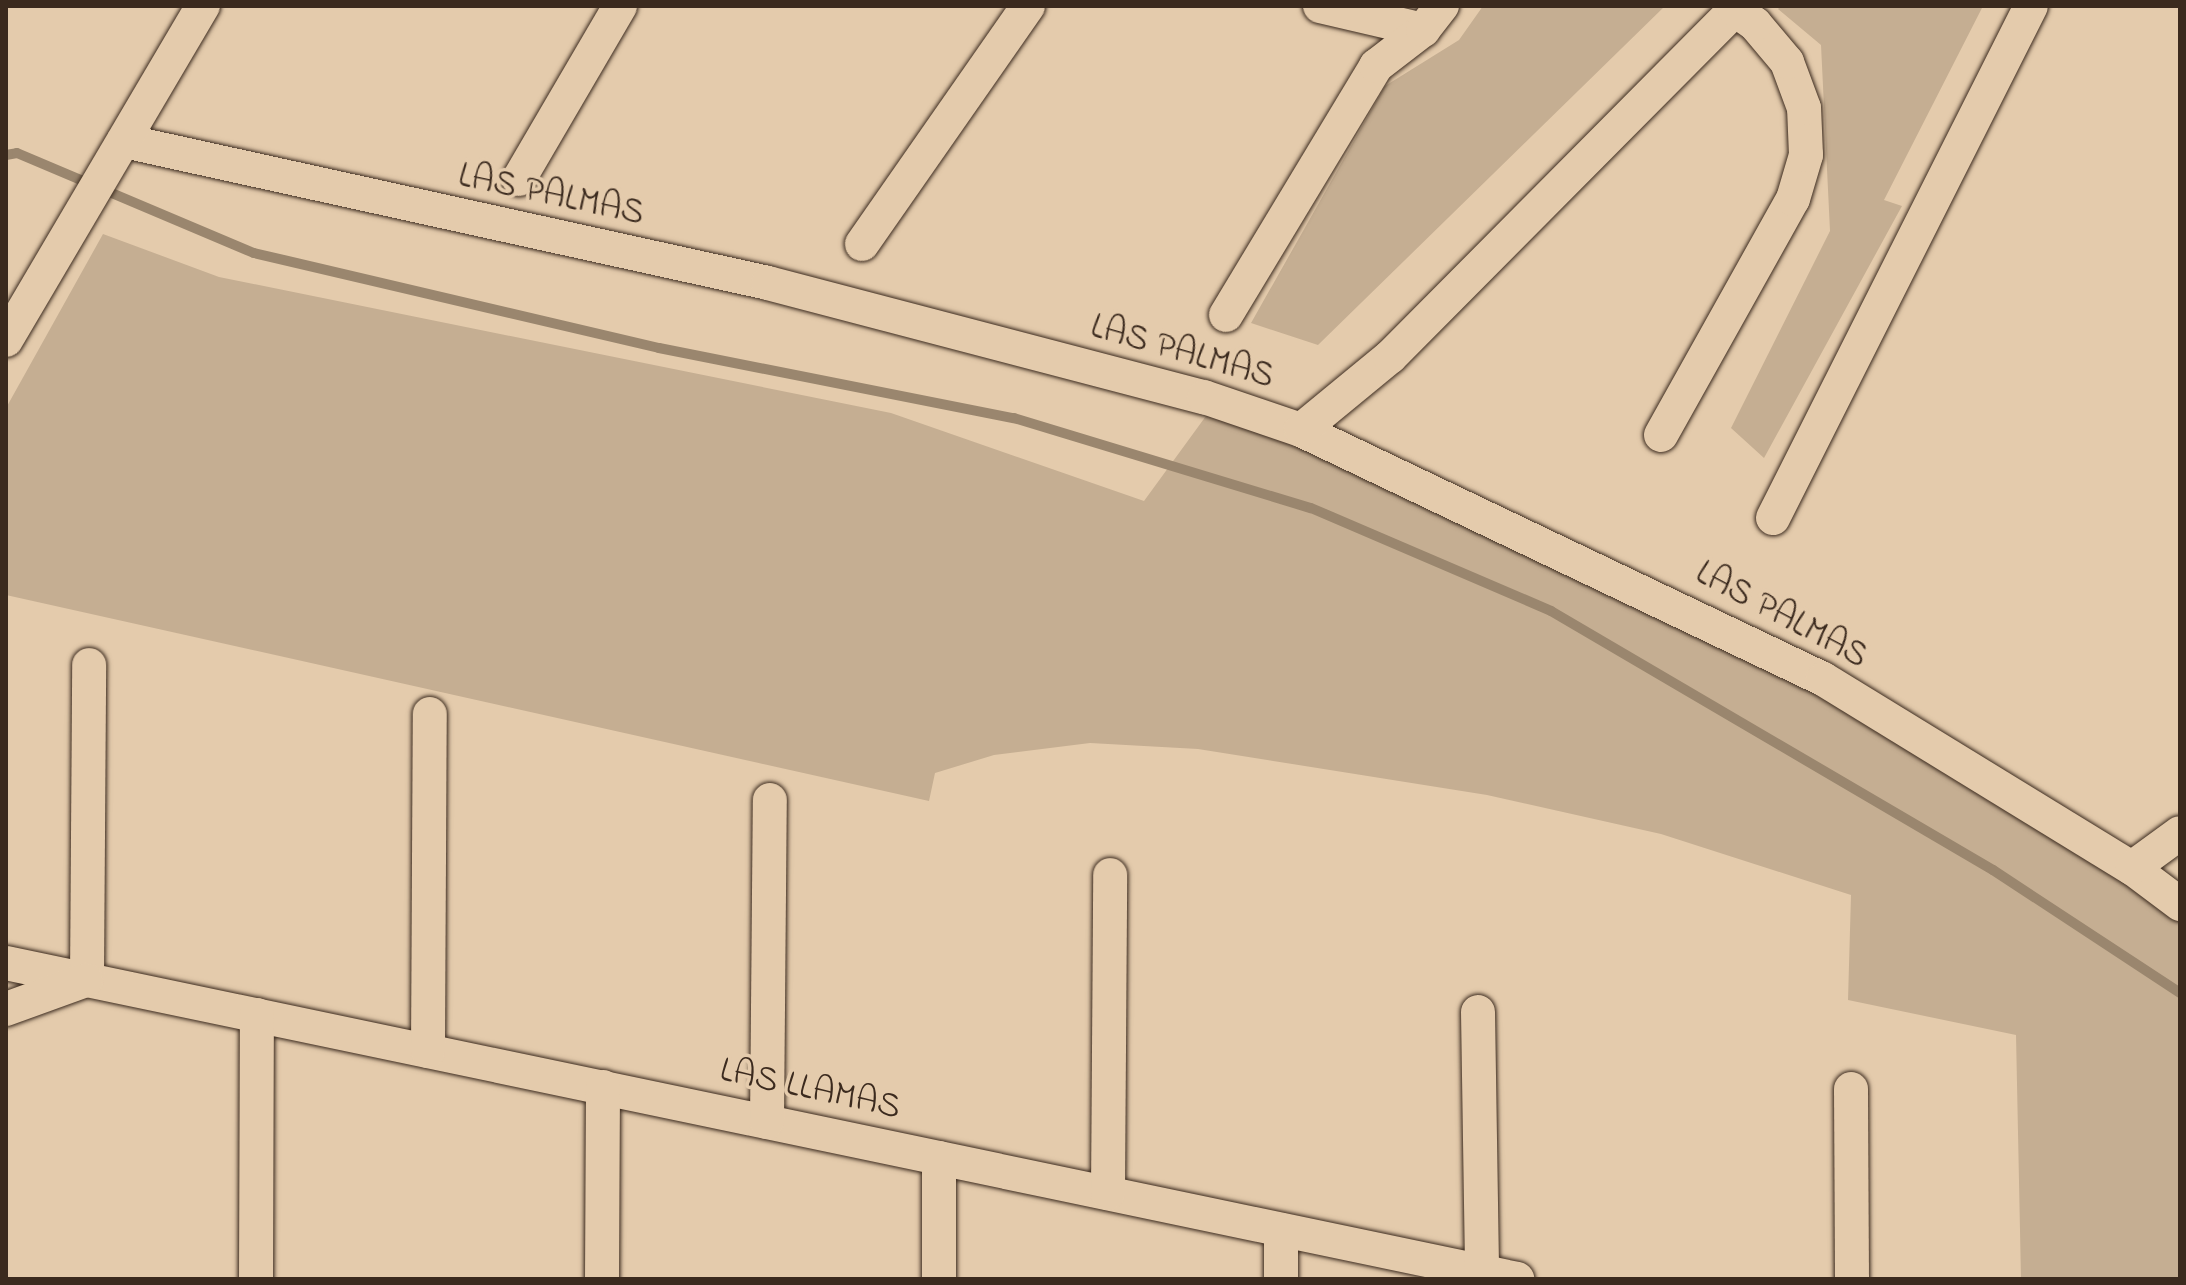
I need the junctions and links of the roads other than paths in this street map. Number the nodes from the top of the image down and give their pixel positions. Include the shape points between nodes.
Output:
1 (203, 6) edge
2 (620, 6) edge
3 (1028, 6) edge
4 (1320, 6) edge
5 (2031, 6) edge
6 (1736, 8) edge
7 (1433, 18) edge
8 (117, 154) junction
9 (519, 179) dead end
10 (862, 244) dead end
11 (1226, 315) dead end
12 (6, 340) edge
13 (1301, 430) junction
14 (1661, 435) dead end
15 (1773, 518) dead end
16 (89, 665) dead end
17 (430, 714) dead end
18 (770, 800) dead end
19 (2180, 833) edge
20 (2132, 868) junction
21 (1110, 875) dead end
22 (2180, 904) edge
23 (6, 963) edge
24 (87, 979) junction
25 (6, 1009) edge
26 (1478, 1012) dead end
27 (257, 1015) junction
28 (428, 1051) junction
29 (603, 1087) junction
30 (1851, 1089) dead end
31 (767, 1122) junction
32 (939, 1158) junction
33 (1108, 1193) junction
34 (1281, 1230) junction
35 (1482, 1272) junction
36 (256, 1279) edge
37 (602, 1279) edge
38 (939, 1279) edge
39 (1281, 1279) edge
40 (1517, 1279) edge
41 (1852, 1279) edge

1 - 8 street
2 - 9 street
3 - 10 street
4 - 7 street
5 - 15 street
6 - 13 street via 1390,357
6 - 14 street via 1787,62 1804,108 1806,155 1793,199
7 - 11 street via 1376,66
8 - 12 street
8 - 13 street, LAS PALMAS via 768,283 1204,397
13 - 20 street, LAS PALMAS via 1823,679
16 - 24 street
17 - 28 street
18 - 31 street
19 - 20 street
20 - 22 street, LAS PALMAS
21 - 33 street
23 - 24 street, LAS LLAMAS
24 - 25 street
24 - 27 street, LAS LLAMAS
26 - 35 street
27 - 28 street, LAS LLAMAS
27 - 36 street
28 - 29 street, LAS LLAMAS
29 - 31 street, LAS LLAMAS
29 - 37 street
30 - 41 street
31 - 32 street, LAS LLAMAS
32 - 33 street, LAS LLAMAS
32 - 38 street
33 - 34 street, LAS LLAMAS
34 - 35 street, LAS LLAMAS
34 - 39 street
35 - 40 street, LAS LLAMAS

